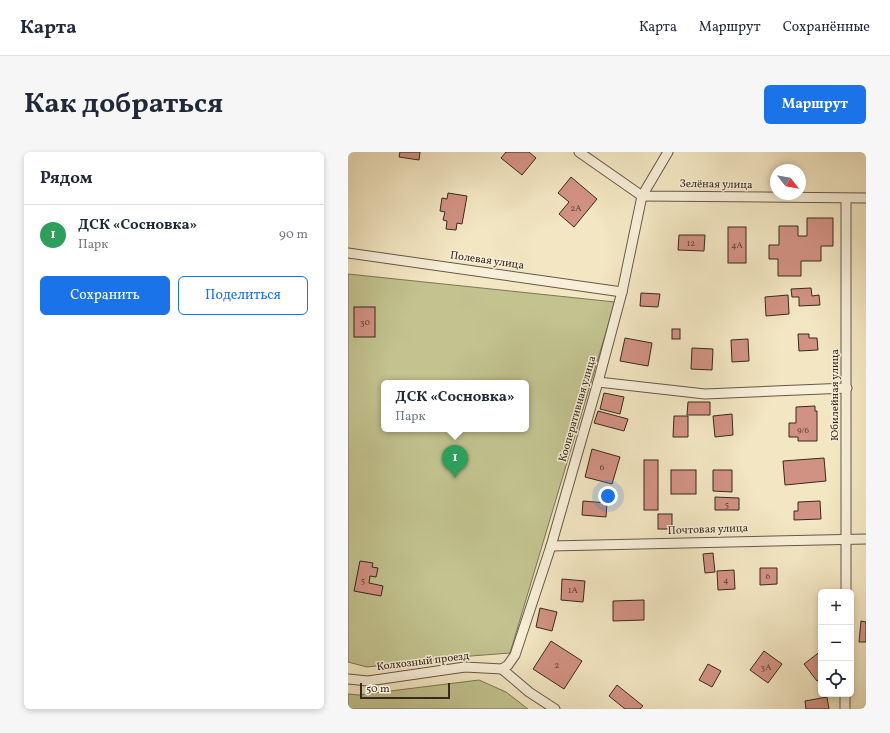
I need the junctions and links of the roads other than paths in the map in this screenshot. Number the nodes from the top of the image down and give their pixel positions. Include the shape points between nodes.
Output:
1 (580, 152) edge
2 (668, 152) edge
3 (642, 196) junction
4 (866, 198) edge
5 (846, 199) junction
6 (348, 253) edge
7 (622, 292) junction
8 (598, 382) junction
9 (847, 388) junction
10 (847, 538) junction
11 (866, 539) edge
12 (551, 546) junction
13 (846, 589) edge
14 (502, 669) junction
15 (348, 679) edge
16 (845, 697) edge
17 (555, 709) edge
18 (845, 709) edge

1 - 3 street
2 - 3 street, Кооперативная улица
3 - 5 street, Зелёная улица
3 - 7 street, Кооперативная улица
4 - 5 street, Зелёная улица
5 - 9 street, Юбилейная улица
6 - 7 street, Полевая улица
7 - 8 street, Кооперативная улица
8 - 9 street via 705,394
8 - 12 street, Кооперативная улица
9 - 10 street, Юбилейная улица
10 - 11 street, Почтовая улица
10 - 12 street, Почтовая улица
10 - 13 street, Юбилейная улица
12 - 14 street, Кооперативная улица via 515,655
14 - 15 street, Колхозный проезд via 466,667 368,681
14 - 17 street via 529,692
16 - 18 street

